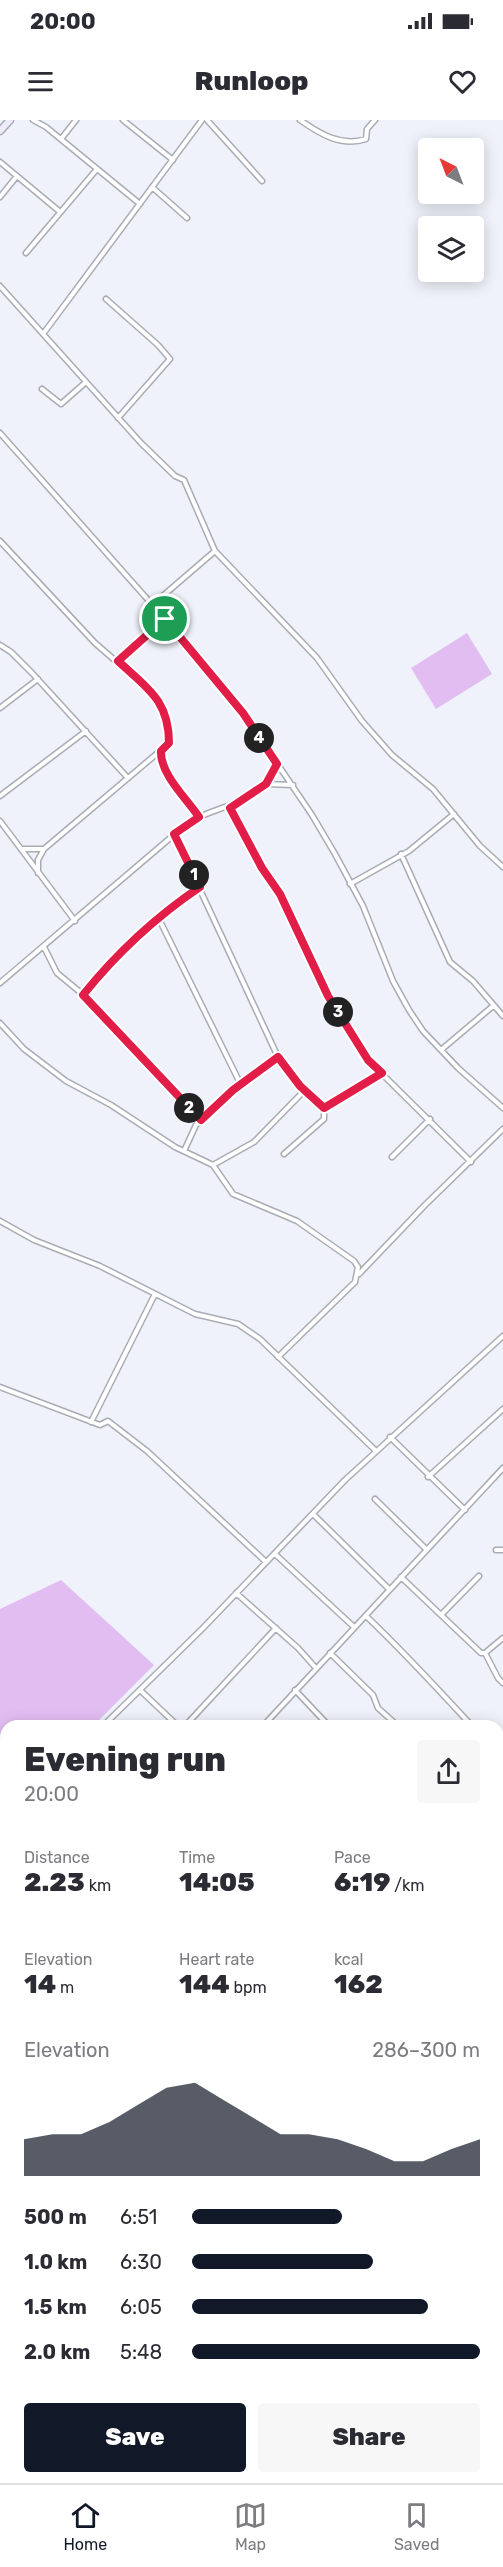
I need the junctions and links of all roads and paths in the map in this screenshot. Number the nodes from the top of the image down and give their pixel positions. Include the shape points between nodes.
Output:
1 (33, 120) edge
2 (76, 120) edge
3 (123, 120) edge
4 (204, 120) edge
5 (300, 120) edge
6 (375, 120) edge
7 (8, 121) edge
8 (0, 131) edge
9 (61, 139) junction
10 (172, 160) junction
11 (0, 162) edge
12 (97, 169) junction
13 (17, 176) junction
14 (262, 181) dead end
15 (152, 187) junction
16 (0, 197) edge
17 (140, 204) junction
18 (59, 212) junction
19 (187, 218) dead end
20 (26, 253) dead end
21 (0, 286) edge
22 (106, 299) dead end
23 (43, 334) junction
24 (86, 382) junction
25 (42, 389) dead end
26 (118, 418) junction
27 (0, 433) edge
28 (0, 542) edge
29 (5, 548) junction
30 (215, 551) junction
31 (0, 552) edge
32 (151, 606) junction
33 (165, 619) junction
34 (0, 645) edge
35 (118, 661) junction
36 (38, 679) junction
37 (0, 708) edge
38 (86, 731) junction
39 (161, 751) junction
40 (277, 764) junction
41 (127, 777) junction
42 (266, 784) junction
43 (293, 785) junction
44 (0, 796) edge
45 (230, 808) junction
46 (454, 814) junction
47 (199, 817) junction
48 (0, 821) edge
49 (174, 834) junction
50 (20, 849) junction
51 (44, 849) junction
52 (401, 854) junction
53 (503, 867) edge
54 (38, 873) junction
55 (350, 884) junction
56 (200, 887) junction
57 (159, 919) junction
58 (75, 921) junction
59 (44, 947) junction
60 (0, 983) edge
61 (83, 995) junction
62 (493, 1006) junction
63 (503, 1016) edge
64 (0, 1023) edge
65 (441, 1050) junction
66 (278, 1057) junction
67 (382, 1073) junction
68 (241, 1085) junction
69 (304, 1091) junction
70 (324, 1108) junction
71 (503, 1108) edge
72 (430, 1119) junction
73 (201, 1120) junction
74 (503, 1129) edge
75 (184, 1151) junction
76 (284, 1154) dead end
77 (392, 1157) dead end
78 (471, 1162) junction
79 (213, 1165) junction
80 (0, 1221) edge
81 (359, 1274) junction
82 (154, 1294) junction
83 (503, 1336) edge
84 (497, 1341) junction
85 (503, 1346) edge
86 (278, 1357) junction
87 (0, 1387) edge
88 (503, 1409) edge
89 (91, 1422) junction
90 (390, 1437) junction
91 (375, 1450) junction
92 (503, 1468) edge
93 (428, 1477) junction
94 (375, 1499) dead end
95 (465, 1510) junction
96 (313, 1514) junction
97 (426, 1550) junction
98 (496, 1550) dead end
99 (503, 1550) edge
100 (275, 1554) junction
101 (266, 1562) junction
102 (479, 1576) dead end
103 (401, 1577) junction
104 (389, 1589) junction
105 (236, 1593) junction
106 (441, 1615) junction
107 (366, 1616) junction
108 (354, 1627) junction
109 (276, 1628) junction
110 (503, 1638) edge
111 (330, 1653) junction
112 (485, 1653) junction
113 (315, 1668) junction
114 (503, 1683) edge
115 (140, 1690) junction
116 (295, 1690) junction
117 (110, 1720) edge
118 (172, 1720) edge
119 (191, 1720) edge
120 (268, 1720) edge
121 (324, 1720) edge
122 (391, 1720) edge
123 (466, 1720) edge

1 - 9 street
2 - 9 street
3 - 10 street
4 - 10 street
4 - 14 street
5 - 6 street via 333,140 353,144 366,139 367,129
7 - 8 street
9 - 12 street
10 - 15 street
11 - 13 street
12 - 17 street
12 - 18 street
13 - 16 street
13 - 18 street
15 - 17 street
15 - 19 street
17 - 23 street
18 - 20 street
21 - 23 street
22 - 26 street via 170,359
23 - 24 street
24 - 25 street via 61,404
24 - 26 street
26 - 30 street via 163,465 184,480
27 - 32 street
28 - 29 street
29 - 31 street
29 - 35 street via 95,643
30 - 32 street
30 - 46 street via 316,658 392,755 421,778
32 - 33 street
33 - 35 street
33 - 40 street via 243,713
34 - 36 street
35 - 39 street via 156,696 165,711 169,743
36 - 37 street
36 - 38 street
38 - 41 street
38 - 44 street
39 - 41 street
39 - 47 street via 165,769
40 - 42 street
40 - 43 street
41 - 51 street
42 - 43 street
42 - 45 street
43 - 55 street
45 - 47 street
45 - 67 street via 280,894 328,996 368,1060
46 - 52 street
46 - 53 street
47 - 49 street
48 - 50 street
49 - 56 street
49 - 58 street
50 - 51 street
50 - 54 street
51 - 54 street via 38,860
52 - 55 street
52 - 62 street via 450,962 473,981
54 - 58 street
55 - 65 street via 399,993 423,1031
56 - 57 street
56 - 66 street
57 - 61 street
57 - 68 street
58 - 59 street
59 - 60 street
59 - 61 street via 57,973
61 - 73 street
62 - 63 street
62 - 65 street
64 - 75 street via 43,1065
65 - 71 street
66 - 68 street
66 - 69 street
67 - 70 street
67 - 72 street
68 - 73 street
69 - 70 street
69 - 79 street via 254,1142
70 - 76 street via 324,1119
72 - 77 street
72 - 78 street
73 - 75 street
74 - 78 street
75 - 79 street
78 - 81 street
79 - 81 street via 233,1194 297,1221 354,1261
80 - 82 street
81 - 86 street
82 - 86 street via 195,1314 238,1324
82 - 89 street
83 - 84 street
84 - 85 street
84 - 90 street
86 - 91 street
87 - 89 street
88 - 93 street
89 - 101 street via 100,1425 108,1421 147,1451
90 - 91 street
90 - 93 street
91 - 96 street
92 - 95 street
93 - 95 street
94 - 97 street
95 - 97 street
96 - 100 street
96 - 104 street
97 - 103 street
98 - 99 street
100 - 101 street
100 - 108 street
101 - 105 street
102 - 106 street
103 - 104 street
103 - 106 street
104 - 107 street
105 - 109 street
105 - 115 street
106 - 112 street
107 - 108 street
107 - 123 street via 417,1663
108 - 111 street
109 - 113 street
109 - 119 street
110 - 112 street
111 - 113 street
111 - 122 street via 373,1695 378,1708
112 - 114 street
113 - 116 street
115 - 117 street
115 - 118 street
116 - 120 street
116 - 121 street

